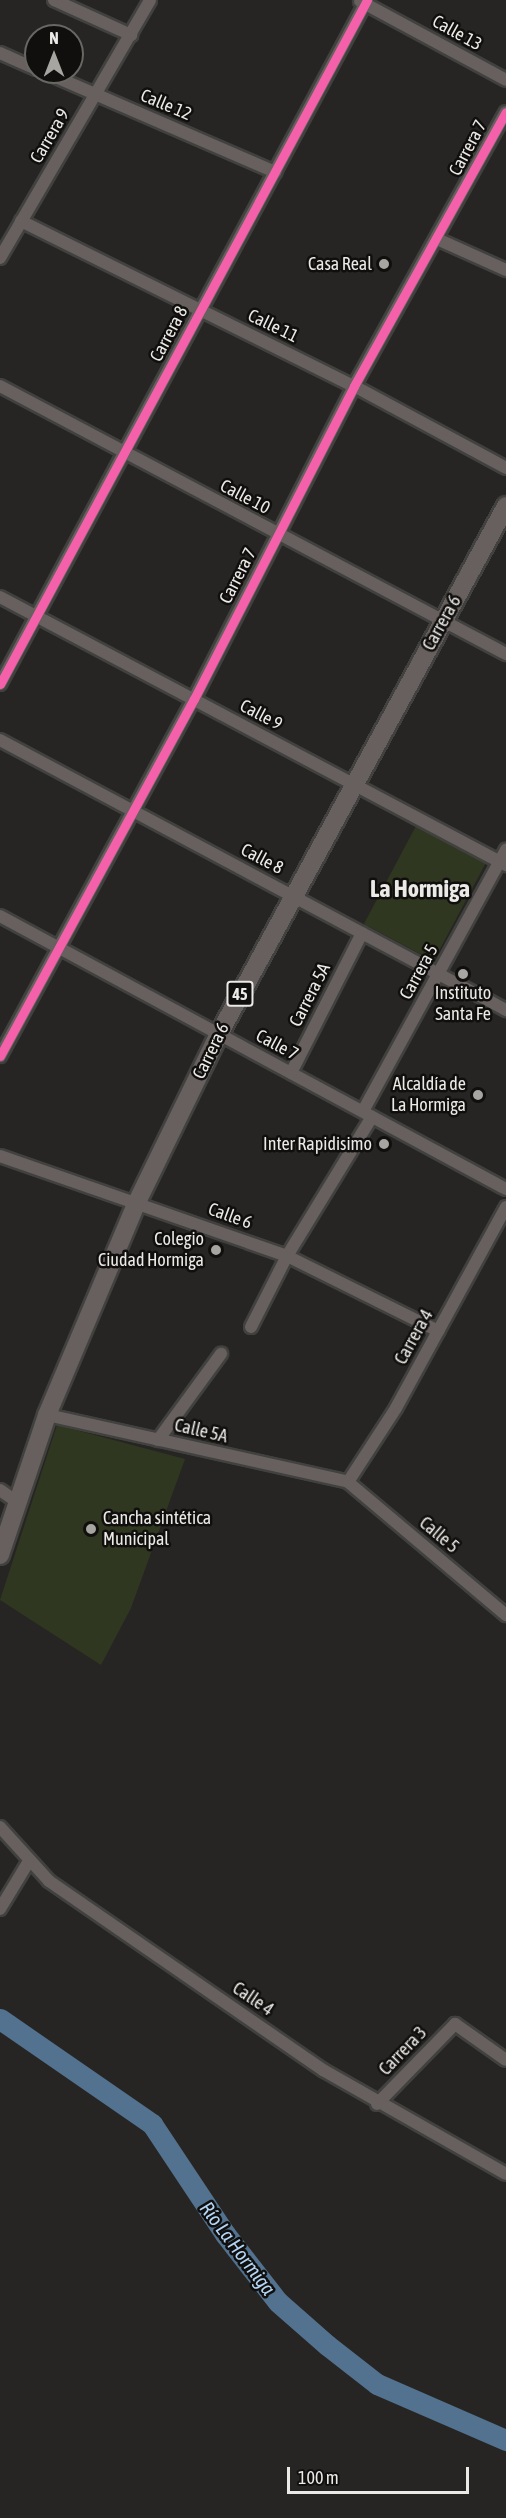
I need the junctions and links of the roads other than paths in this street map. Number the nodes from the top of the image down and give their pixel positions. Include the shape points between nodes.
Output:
1 (54, 0) edge
2 (150, 0) edge
3 (364, 1) edge
4 (131, 35) junction
5 (0, 53) edge
6 (24, 64) edge
7 (506, 80) edge
8 (72, 84) edge
9 (95, 94) junction
10 (506, 112) edge
11 (274, 172) junction
12 (21, 221) junction
13 (437, 239) junction
14 (0, 258) edge
15 (506, 270) edge
16 (201, 310) junction
17 (0, 386) edge
18 (354, 386) junction
19 (124, 453) junction
20 (506, 468) edge
21 (506, 506) edge
22 (277, 535) junction
23 (0, 597) edge
24 (36, 615) junction
25 (442, 623) junction
26 (506, 654) edge
27 (0, 684) edge
28 (194, 699) junction
29 (0, 741) edge
30 (353, 784) junction
31 (134, 812) junction
32 (504, 859) edge
33 (292, 896) junction
34 (0, 916) edge
35 (362, 933) junction
36 (60, 948) junction
37 (439, 974) junction
38 (506, 1010) edge
39 (219, 1034) junction
40 (0, 1056) edge
41 (291, 1073) junction
42 (368, 1114) junction
43 (0, 1156) edge
44 (506, 1189) edge
45 (137, 1202) junction
46 (506, 1206) edge
47 (287, 1256) junction
48 (251, 1327) dead end
49 (438, 1331) junction
50 (221, 1354) dead end
51 (47, 1415) junction
52 (158, 1440) junction
53 (348, 1482) junction
54 (0, 1490) edge
55 (17, 1502) junction
56 (0, 1555) edge
57 (506, 1615) edge
58 (0, 1827) edge
59 (29, 1861) junction
60 (0, 1909) edge
61 (506, 2060) edge
62 (377, 2104) junction
63 (506, 2174) edge

1 - 4 street
2 - 4 street, Carrera 9
3 - 7 street, Calle 13
3 - 11 street, Carrera 8
4 - 9 street, Carrera 9
5 - 6 street
8 - 9 street, Calle 12
9 - 11 street, Calle 12
9 - 12 street, Carrera 9
10 - 13 street, Carrera 7
11 - 16 street, Carrera 8
12 - 14 street, Carrera 9
12 - 16 street, Calle 11
13 - 15 street
13 - 18 street, Carrera 7
16 - 18 street, Calle 11
16 - 19 street, Carrera 8
17 - 19 street, Calle 10
18 - 20 street, Calle 11
18 - 22 street, Carrera 7
19 - 22 street, Calle 10
19 - 24 street, Carrera 8
21 - 25 main road, Carrera 6 / 45
22 - 25 street, Calle 10
22 - 28 street, Carrera 7
23 - 24 street, Calle 9
24 - 27 street, Carrera 8
24 - 28 street, Calle 9
25 - 26 street, Calle 10
25 - 30 main road, Carrera 6 / 45
28 - 30 street, Calle 9
28 - 31 street, Carrera 7
29 - 31 street, Calle 8
30 - 32 street, Calle 9
30 - 33 main road, Carrera 6 / 45
31 - 33 street, Calle 8
31 - 36 street, Carrera 7
32 - 37 street, Carrera 5
33 - 35 street, Calle 8
33 - 39 main road, Carrera 6 / 45
34 - 36 street, Calle 7
35 - 37 street, Calle 8
35 - 41 street, Carrera 5A
36 - 39 street, Calle 7
36 - 40 street, Carrera 7
37 - 38 street, Calle 8
37 - 42 street, Carrera 5
39 - 41 street, Calle 7
39 - 45 main road, Carrera 6 / 45
41 - 42 street, Calle 7
42 - 44 street, Calle 7
42 - 47 street, Carrera 5
43 - 45 street, Calle 6
45 - 47 street, Calle 6
45 - 51 main road, Carrera 6 / 45
46 - 49 street, Carrera 4
47 - 48 street, Carrera 5
47 - 49 street, Calle 6
49 - 53 street, Carrera 4
50 - 52 street
51 - 52 street, Calle 5A
51 - 55 main road, Carrera 6 / 45
52 - 53 street, Calle 5A
53 - 57 street, Calle 5
54 - 55 street
55 - 56 main road, Carrera 6 / 45
58 - 59 street, Calle 4
59 - 60 street
59 - 62 street, Calle 4 via 49,1881
61 - 62 street, Carrera 3 via 455,2024
62 - 63 street, Calle 4

